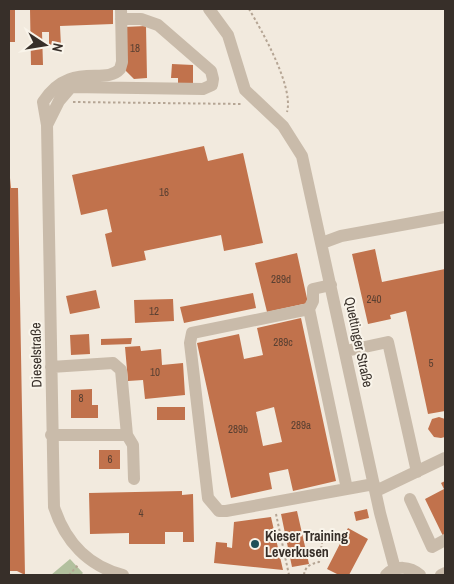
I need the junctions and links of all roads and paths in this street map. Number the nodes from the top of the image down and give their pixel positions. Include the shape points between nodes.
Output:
1 (209, 9) edge
2 (249, 9) edge
3 (121, 14) edge
4 (59, 101) junction
5 (261, 104) junction
6 (47, 126) junction
7 (282, 126) junction
8 (445, 217) edge
9 (322, 243) junction
10 (331, 286) junction
11 (309, 308) junction
12 (346, 351) junction
13 (51, 367) junction
14 (51, 435) junction
15 (127, 435) junction
16 (445, 458) edge
17 (416, 472) junction
18 (134, 479) dead end
19 (375, 488) junction
20 (347, 489) junction
21 (410, 499) dead end
22 (273, 502) junction
23 (445, 540) edge
24 (322, 543) dead end
25 (84, 556) junction
26 (391, 572) edge
27 (445, 573) edge
28 (117, 574) edge
29 (69, 575) edge
30 (289, 575) edge
31 (304, 575) edge
32 (420, 575) edge
33 (441, 575) edge

1 - 5 street, Quettinger Straße via 228,35 245,90
2 - 7 path via 268,41 284,84 289,104
3 - 4 street via 158,25 211,72 212,85 203,89 71,86
3 - 6 street, Dieselstraße via 122,62 117,72 71,77 55,88 43,102
4 - 5 path
4 - 6 street
5 - 7 street, Quettinger Straße
6 - 13 street, Dieselstraße
7 - 9 street, Quettinger Straße via 302,156
8 - 9 street via 342,236
9 - 10 street, Quettinger Straße
10 - 11 street via 313,289 314,301
10 - 12 street, Quettinger Straße
11 - 20 street
11 - 22 street via 196,330 190,336 208,498 219,511
12 - 17 street via 388,342
12 - 19 street, Quettinger Straße
13 - 14 street, Dieselstraße
13 - 15 street via 113,363 121,370
14 - 15 street
14 - 25 street, Dieselstraße via 54,507 68,538
15 - 18 street via 133,444
16 - 17 street
17 - 19 street
19 - 20 street
19 - 26 street, Quettinger Straße
20 - 22 street
21 - 23 street via 432,546
22 - 30 path
24 - 31 path via 319,562 304,570
25 - 28 street, Dieselstraße
25 - 29 path
26 - 32 street, Quettinger Straße via 410,568
27 - 33 street

